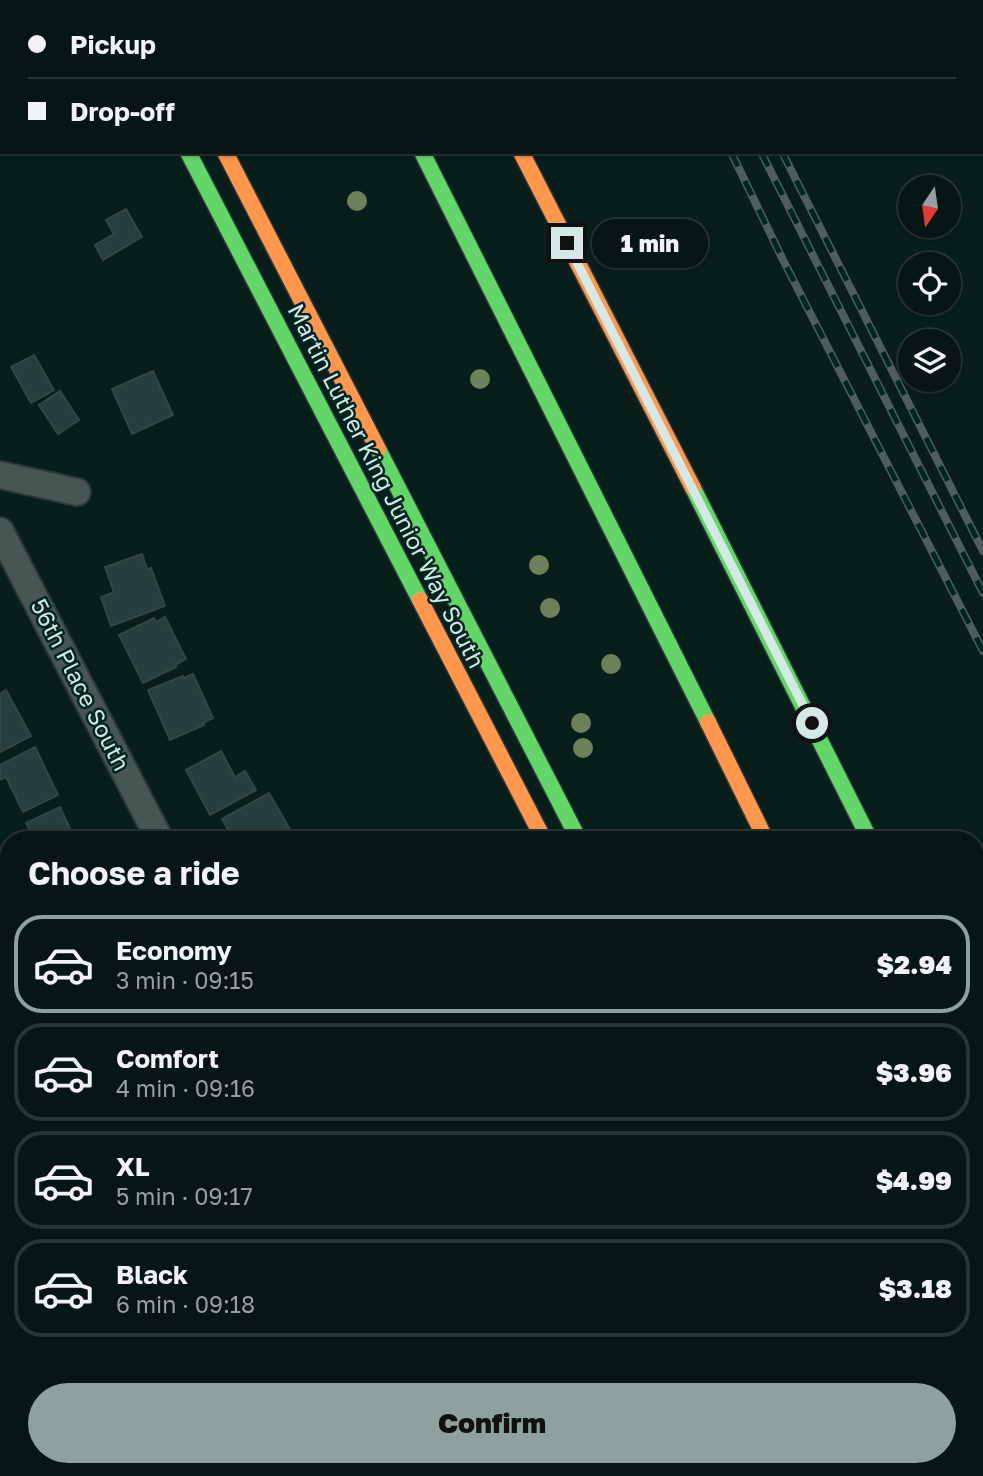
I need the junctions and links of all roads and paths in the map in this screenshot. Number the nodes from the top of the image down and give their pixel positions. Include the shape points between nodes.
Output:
1 (189, 154) edge
2 (226, 154) edge
3 (423, 154) edge
4 (522, 154) edge
5 (0, 475) edge
6 (77, 492) dead end
7 (0, 531) edge
8 (155, 831) edge
9 (539, 831) edge
10 (574, 831) edge
11 (762, 831) edge
12 (866, 831) edge

1 - 9 main road, Martin Luther King Junior Way South
2 - 10 main road, Martin Luther King Junior Way South
3 - 11 main road
4 - 12 main road
5 - 6 street
7 - 8 street, 56th Place South

